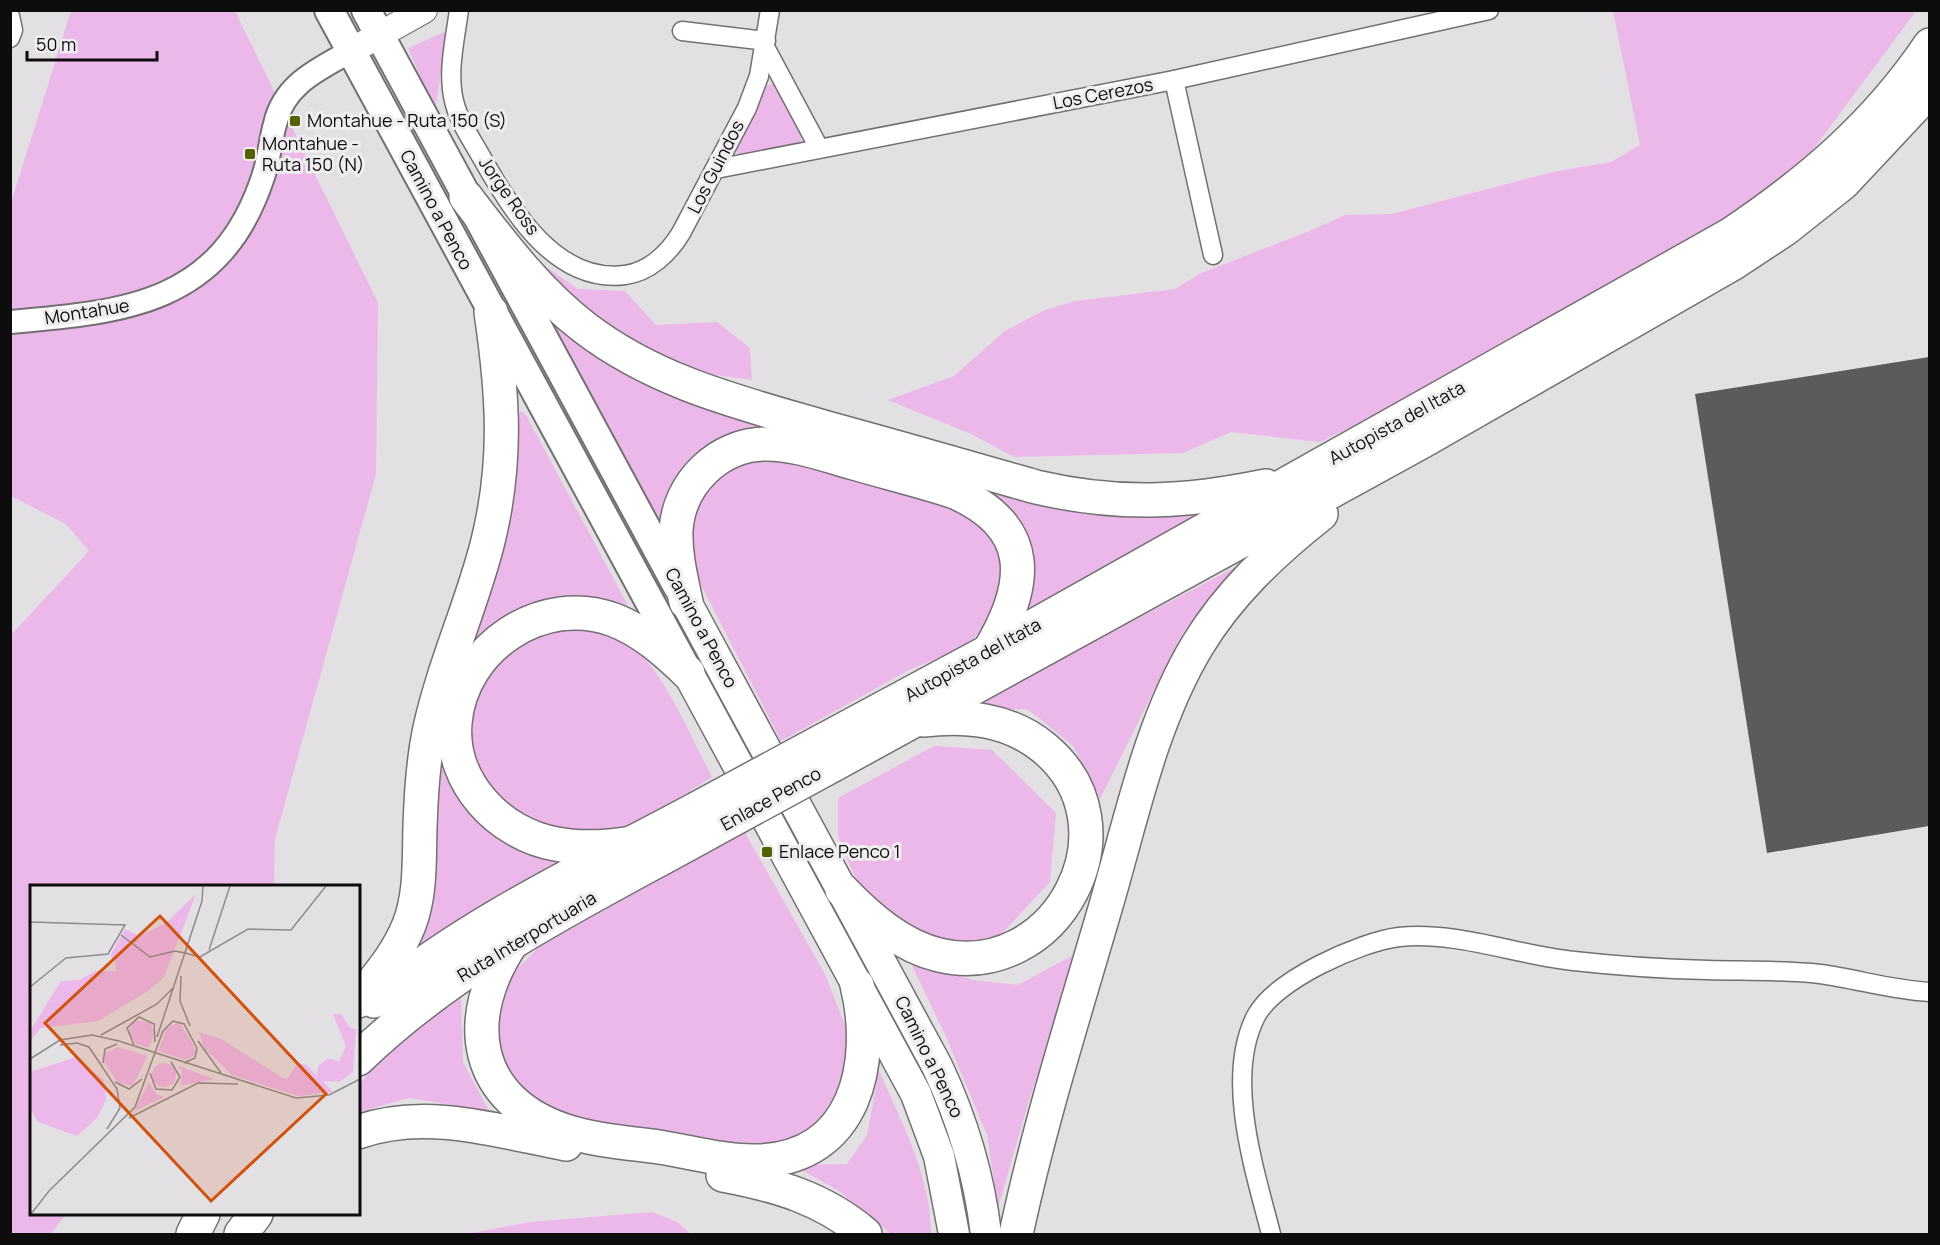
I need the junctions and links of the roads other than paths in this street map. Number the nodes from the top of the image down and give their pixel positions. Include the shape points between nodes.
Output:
1 (329, 10) edge
2 (366, 10) edge
3 (424, 10) edge
4 (459, 10) edge
5 (770, 10) edge
6 (1489, 10) edge
7 (10, 16) edge
8 (682, 31) dead end
9 (380, 36) junction
10 (10, 39) edge
11 (765, 44) junction
12 (1929, 45) edge
13 (351, 51) junction
14 (1174, 80) junction
15 (1929, 90) edge
16 (819, 148) junction
17 (716, 169) junction
18 (466, 197) junction
19 (1213, 255) dead end
20 (641, 271) joint
21 (491, 312) junction
22 (10, 322) edge
23 (1423, 441) junction
24 (1311, 472) junction
25 (686, 602) junction
26 (989, 651) junction
27 (688, 673) junction
28 (912, 722) junction
29 (826, 754) junction
30 (702, 821) junction
31 (633, 843) junction
32 (842, 890) junction
33 (513, 941) junction
34 (857, 985) junction
35 (1929, 992) edge
36 (360, 998) edge
37 (360, 1012) edge
38 (360, 1057) edge
39 (360, 1132) edge
40 (202, 1215) edge
41 (242, 1215) edge
42 (255, 1215) edge
43 (193, 1234) edge
44 (232, 1234) edge
45 (241, 1234) edge
46 (865, 1234) edge
47 (954, 1234) edge
48 (986, 1234) edge
49 (1016, 1234) edge
50 (1271, 1234) edge

1 - 13 main road, Camino a Penco
2 - 9 main road, Camino a Penco
3 - 9 main road
4 - 20 street, Jorge Ross via 451,72 454,101 503,194 540,241 568,263 605,276
5 - 11 street, Los Guindos
6 - 14 street, Los Cerezos
7 - 10 street
8 - 11 street
9 - 13 main road
9 - 18 main road, Camino a Penco
11 - 16 street
11 - 17 street, Los Guindos via 747,108
12 - 24 highway, Autopista del Itata via 1897,90 1843,149 1776,205 1682,264
13 - 21 main road, Camino a Penco
13 - 22 street, Montahue via 305,77 286,99 277,117 265,171 251,207 227,246 203,270 175,289 141,303 82,316
14 - 16 street, Los Cerezos
14 - 19 street
15 - 23 highway, Autopista del Itata via 1842,183 1764,244
16 - 17 street, Los Cerezos
17 - 20 street, Los Guindos via 676,243
18 - 24 highway via 526,272 584,327 661,375 724,398 1036,487 1087,497 1138,502 1197,499 1270,485
18 - 25 main road, Camino a Penco
21 - 27 main road, Camino a Penco
21 - 36 highway via 503,430 493,518 430,729 420,801 419,879 414,910 394,956
23 - 28 highway, Autopista del Itata
23 - 49 highway via 1322,513 1267,560 1222,610 1188,663 1163,717 1144,773 1030,1166
24 - 26 highway, Autopista del Itata
25 - 26 highway via 676,537 677,519 686,493 710,464 730,451 754,445 788,445 955,492 998,521 1012,545 1018,578 1014,602
25 - 32 highway, Camino a Penco
26 - 29 highway, Autopista del Itata
27 - 31 highway via 628,626 599,616 566,613 533,620 506,635 483,656 462,693 455,721 456,751 468,783 490,811 518,831 548,842 584,847
27 - 34 highway, Camino a Penco
28 - 29 highway, Autopista del Itata
28 - 32 highway via 953,717 992,722 1024,735 1050,753 1070,776 1086,813 1086,849 1076,885 1058,912 1032,935 1003,951 973,957 941,955 910,944 874,920
29 - 30 highway, Enlace Penco, bridge
30 - 31 highway, Ruta Interportuaria
30 - 33 highway, Ruta Interportuaria
31 - 37 highway, Ruta Interportuaria via 469,933
32 - 48 highway, Camino a Penco via 950,1094 977,1174
33 - 34 highway via 488,986 480,1027 489,1068 516,1102 538,1119 570,1132 741,1160 772,1160 800,1152 822,1139 843,1118 857,1091 862,1069 865,1026
33 - 38 highway, Ruta Interportuaria via 425,1001
34 - 47 highway, Camino a Penco via 929,1124 947,1186
35 - 50 street via 1894,990 1820,974 1573,961 1434,936 1397,938 1364,947 1298,976 1264,1004 1255,1018 1246,1046 1243,1094 1249,1146
39 - 46 highway via 400,1122 444,1121 747,1180 780,1187 820,1203
40 - 43 highway
41 - 44 highway
42 - 45 highway

